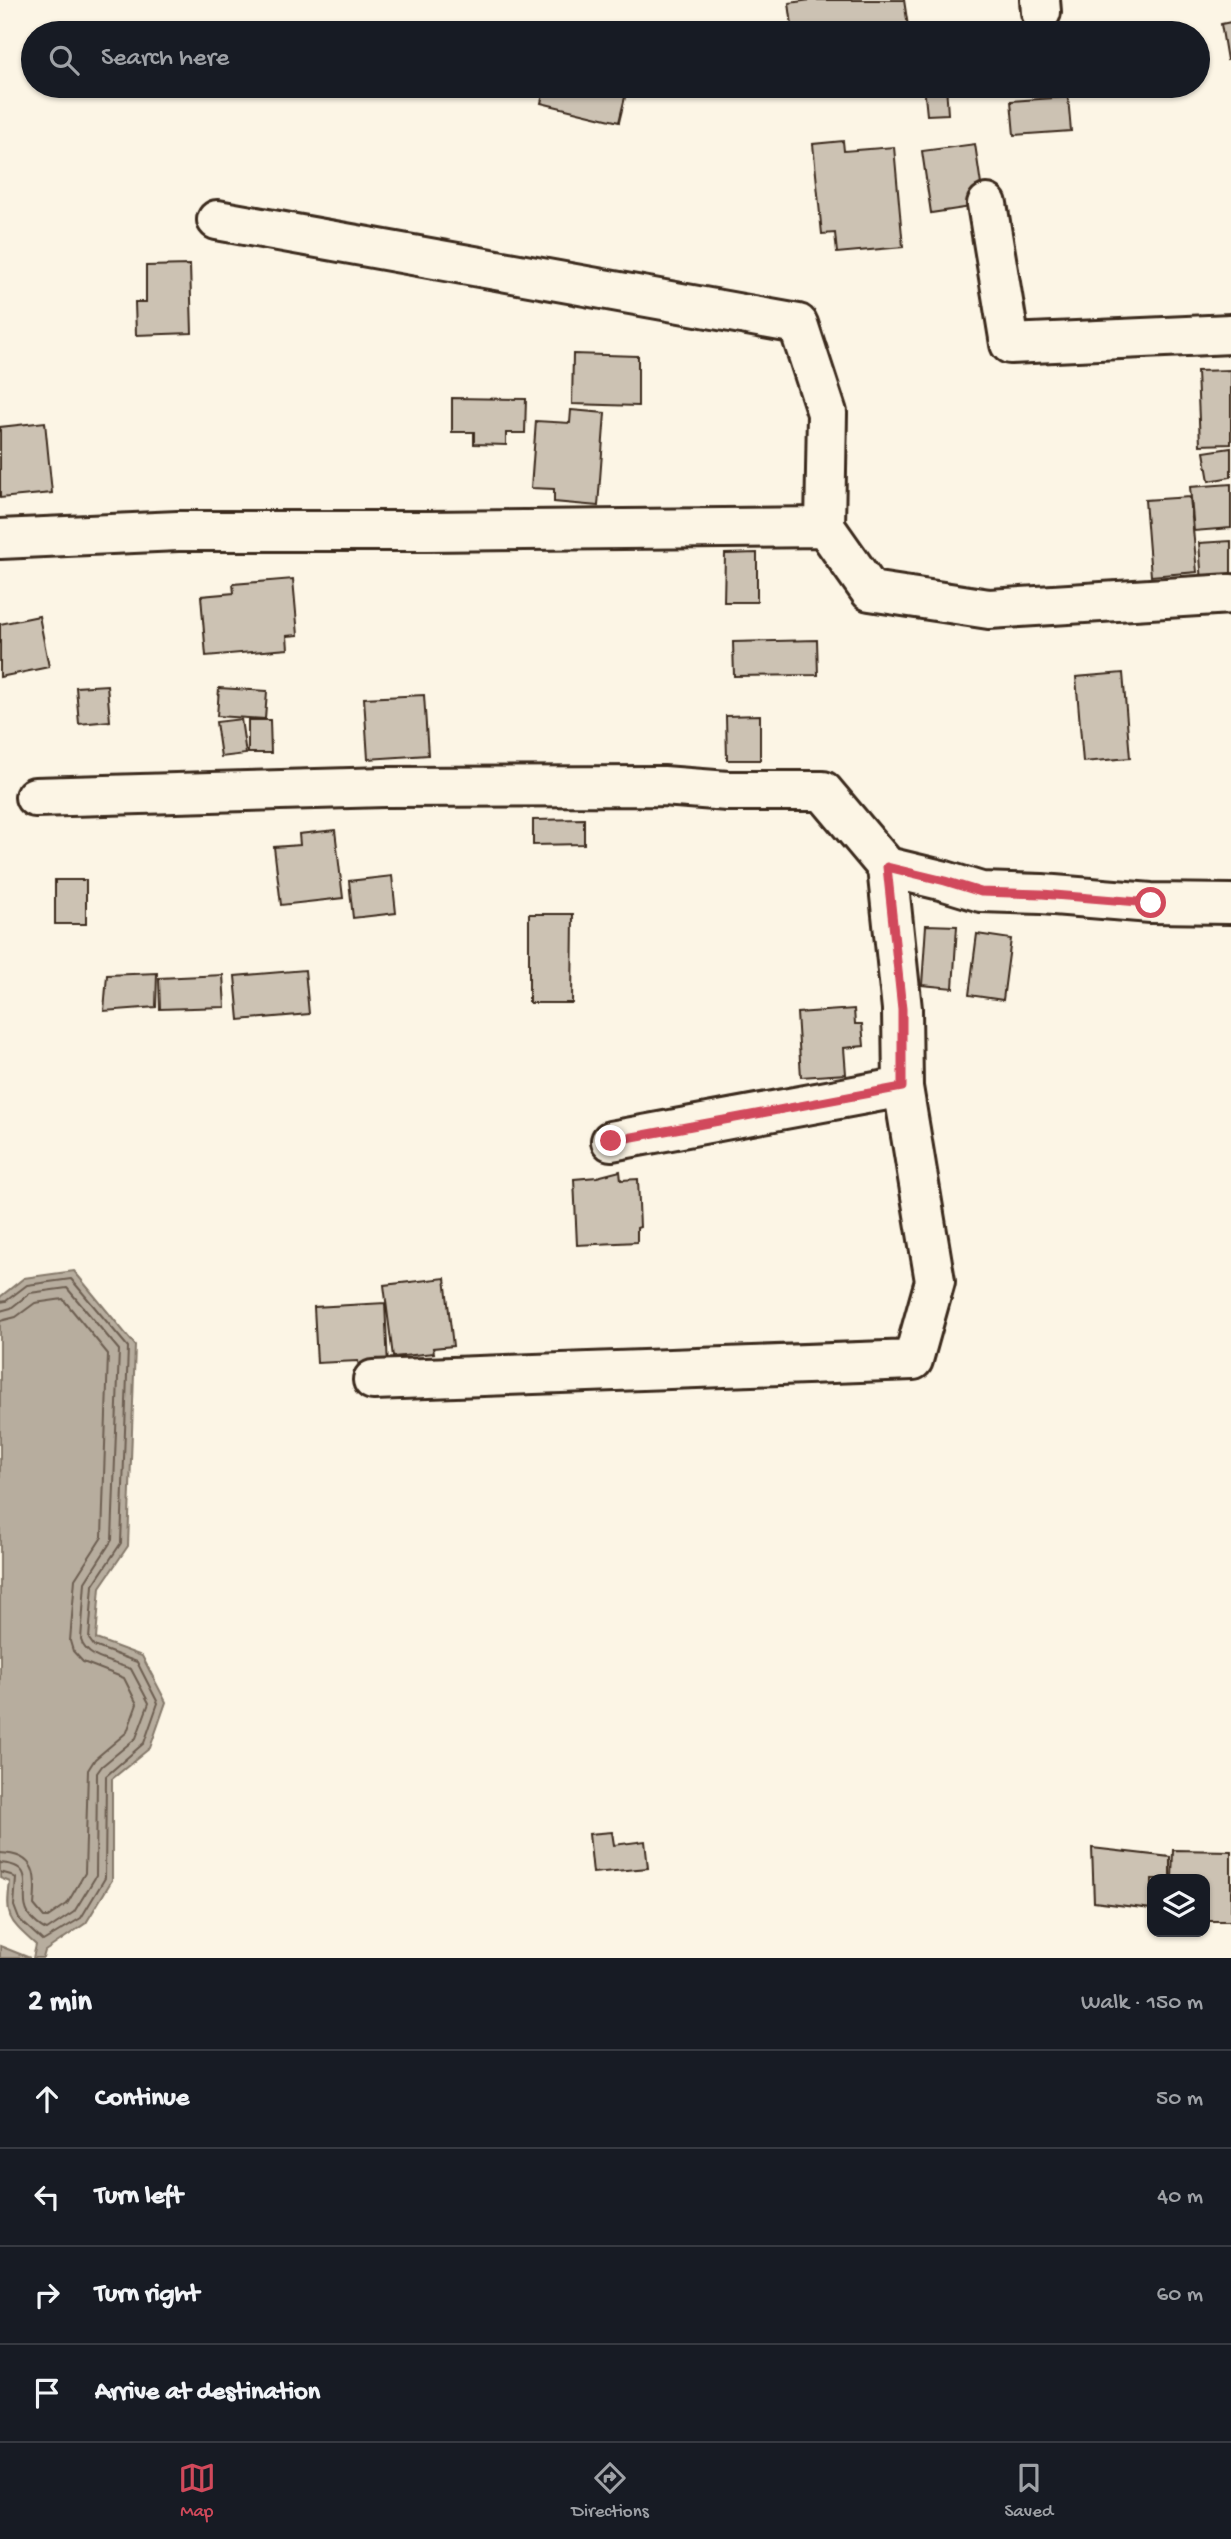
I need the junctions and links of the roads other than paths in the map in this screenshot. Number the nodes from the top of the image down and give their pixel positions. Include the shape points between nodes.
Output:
1 (987, 204) dead end
2 (217, 220) dead end
3 (1231, 334) edge
4 (825, 527) junction
5 (0, 539) edge
6 (1231, 594) edge
7 (35, 797) dead end
8 (887, 867) junction
9 (1231, 904) edge
10 (902, 1087) junction
11 (611, 1141) dead end
12 (373, 1380) dead end

1 - 3 street via 1010,344
2 - 4 street via 797,324 827,413
4 - 5 street via 178,531
4 - 6 street via 870,591 989,609
7 - 8 street via 385,787 822,790
8 - 9 street via 981,892
8 - 10 street via 902,1009
10 - 11 street
10 - 12 street via 935,1281 913,1360

